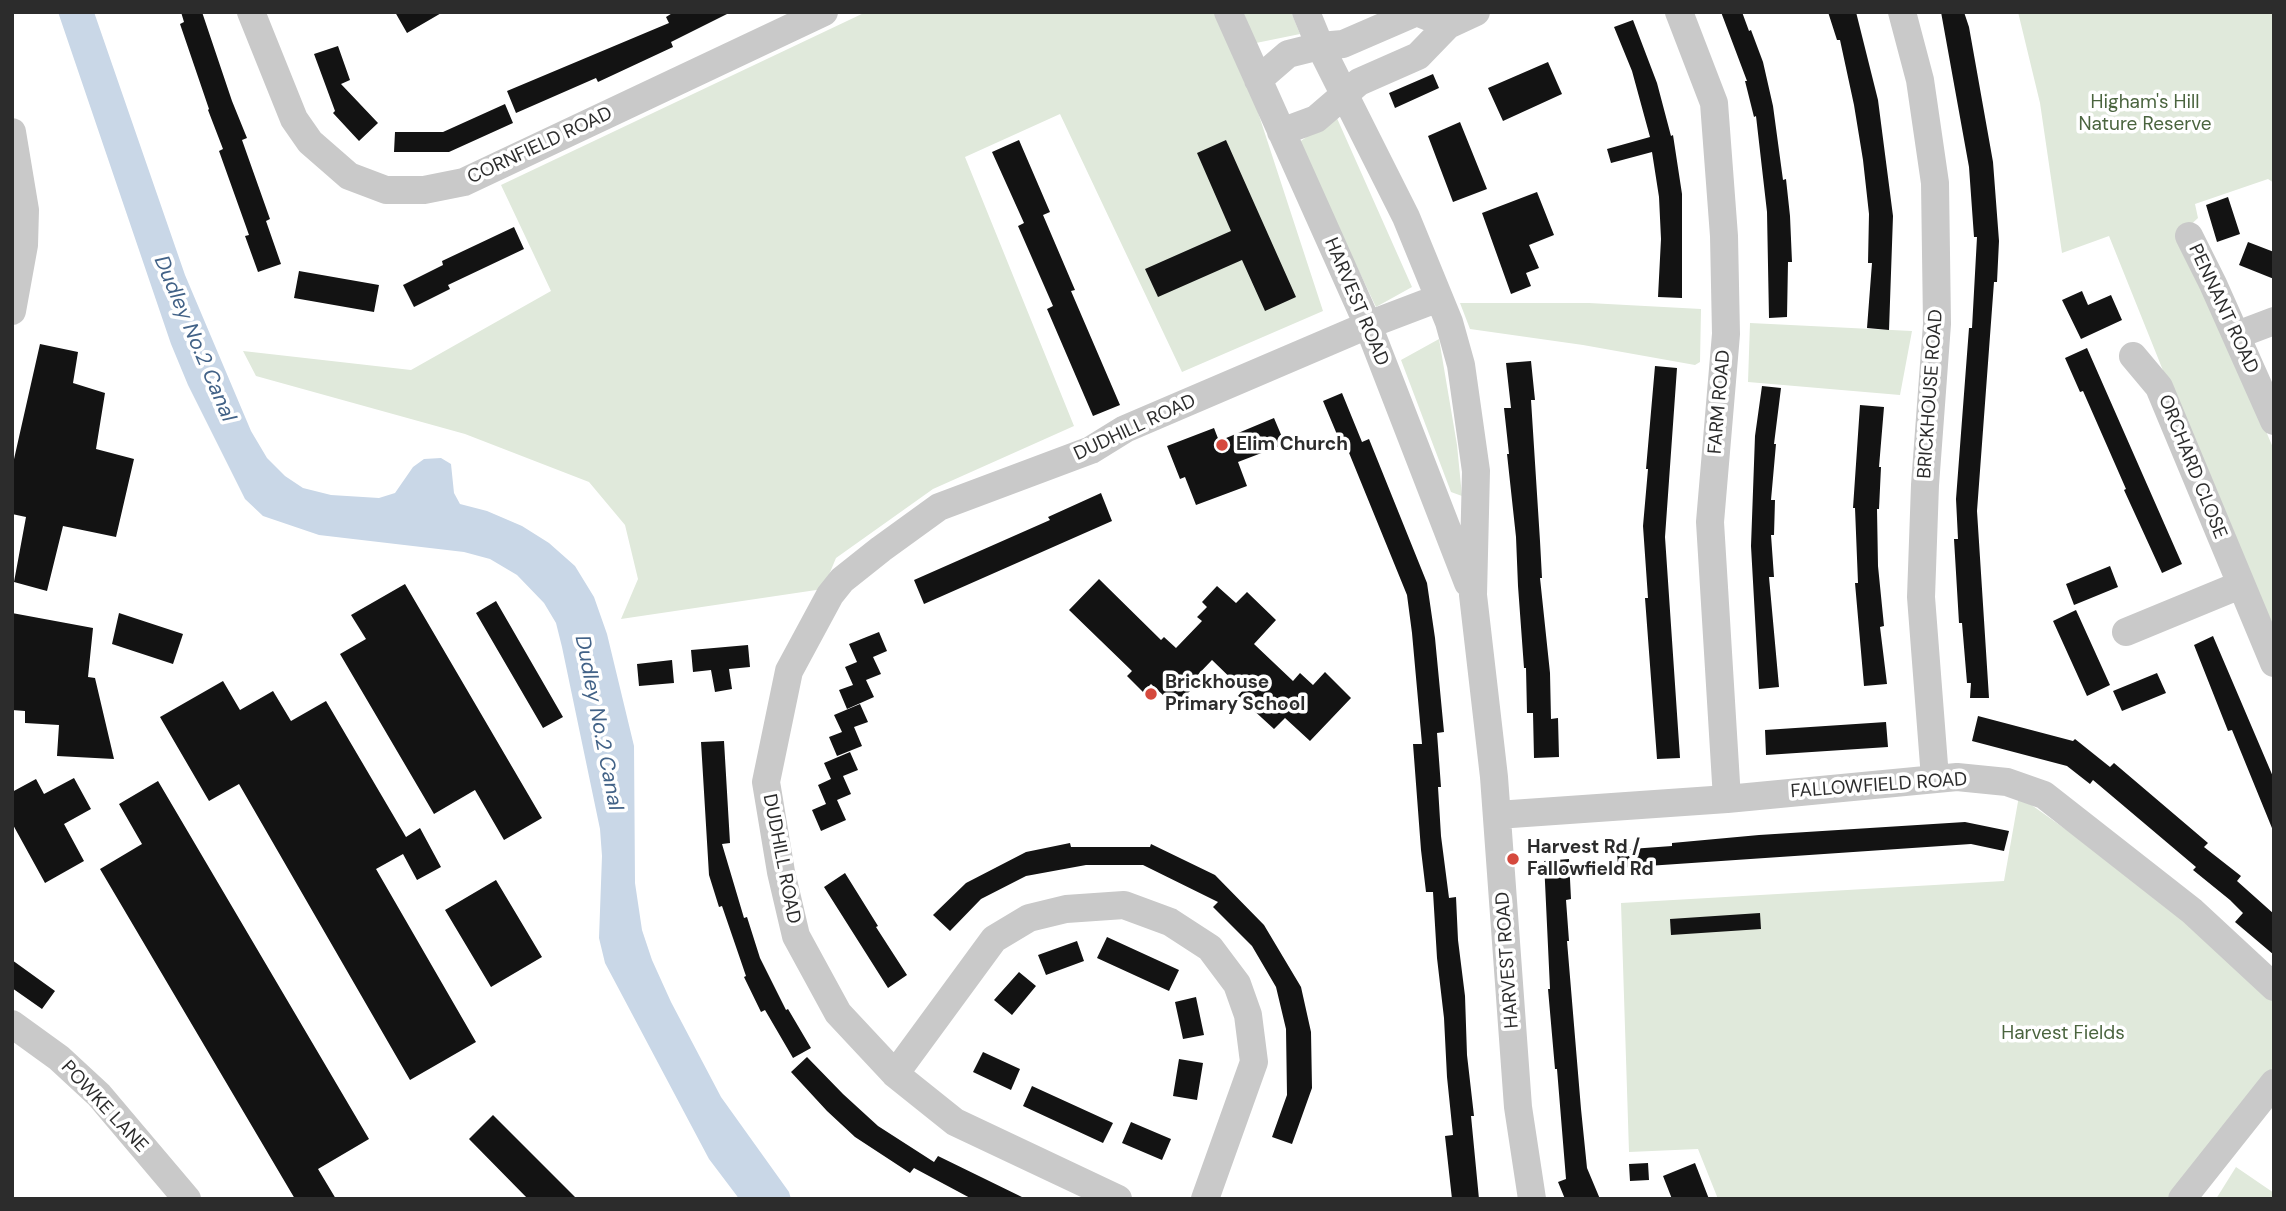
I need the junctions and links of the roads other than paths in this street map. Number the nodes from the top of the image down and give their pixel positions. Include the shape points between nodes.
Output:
1 (824, 12) edge
2 (1228, 12) edge
3 (1306, 12) edge
4 (1476, 12) edge
5 (1679, 12) edge
6 (1902, 12) edge
7 (257, 14) edge
8 (1448, 25) junction
9 (1320, 46) junction
10 (1258, 80) junction
11 (1345, 95) junction
12 (12, 132) edge
13 (1281, 132) junction
14 (2189, 236) dead end
15 (1439, 298) junction
16 (12, 311) edge
17 (2274, 321) edge
18 (1368, 325) junction
19 (2236, 335) junction
20 (2133, 356) dead end
21 (2274, 421) edge
22 (2240, 585) junction
23 (1473, 595) junction
24 (2126, 632) dead end
25 (2274, 663) edge
26 (1937, 779) junction
27 (1727, 799) junction
28 (1497, 815) junction
29 (2274, 987) edge
30 (12, 1024) edge
31 (895, 1074) junction
32 (2274, 1083) edge
33 (187, 1199) edge
34 (1118, 1199) edge
35 (1205, 1199) edge
36 (1532, 1199) edge
37 (2182, 1199) edge

1 - 7 street, CORNFIELD ROAD via 464,182 424,190 386,190 349,176 310,142 294,119
2 - 10 street, HARVEST ROAD
3 - 9 street, HARVEST ROAD
4 - 8 street
5 - 27 street, FARM ROAD via 1714,103 1724,236 1726,334 1710,522
6 - 26 street, BRICKHOUSE ROAD via 1920,80 1935,183 1937,324 1921,597
8 - 9 street via 1417,12 1343,44
8 - 11 street via 1418,56 1359,82
9 - 10 street via 1288,54
9 - 11 street, HARVEST ROAD
10 - 13 street, HARVEST ROAD
11 - 13 street via 1315,119
11 - 15 street, HARVEST ROAD via 1406,218
12 - 16 street via 25,210
13 - 18 street, HARVEST ROAD
14 - 19 street, PENNANT ROAD
15 - 18 street, DUDHILL ROAD
15 - 23 street, HARVEST ROAD via 1461,365 1476,471
17 - 19 street
18 - 23 street, HARVEST ROAD
18 - 31 street, DUDHILL ROAD via 1125,429 1091,450 939,507 842,580 830,595 789,671 766,782 796,936 838,1013
19 - 21 street, PENNANT ROAD
20 - 22 street, ORCHARD CLOSE via 2159,387
22 - 24 street
22 - 25 street, ORCHARD CLOSE
23 - 28 street, HARVEST ROAD
26 - 27 street, FALLOWFIELD ROAD
26 - 29 street, FALLOWFIELD ROAD via 2007,782 2044,795 2192,911
27 - 28 street, FALLOWFIELD ROAD
28 - 36 street, HARVEST ROAD via 1518,1107
30 - 33 street, POWKE LANE via 99,1095
31 - 34 street, DUDHILL ROAD via 956,1122
31 - 35 street via 994,939 1029,918 1066,909 1124,905 1170,922 1210,948 1237,984 1248,1015 1254,1062
32 - 37 street

